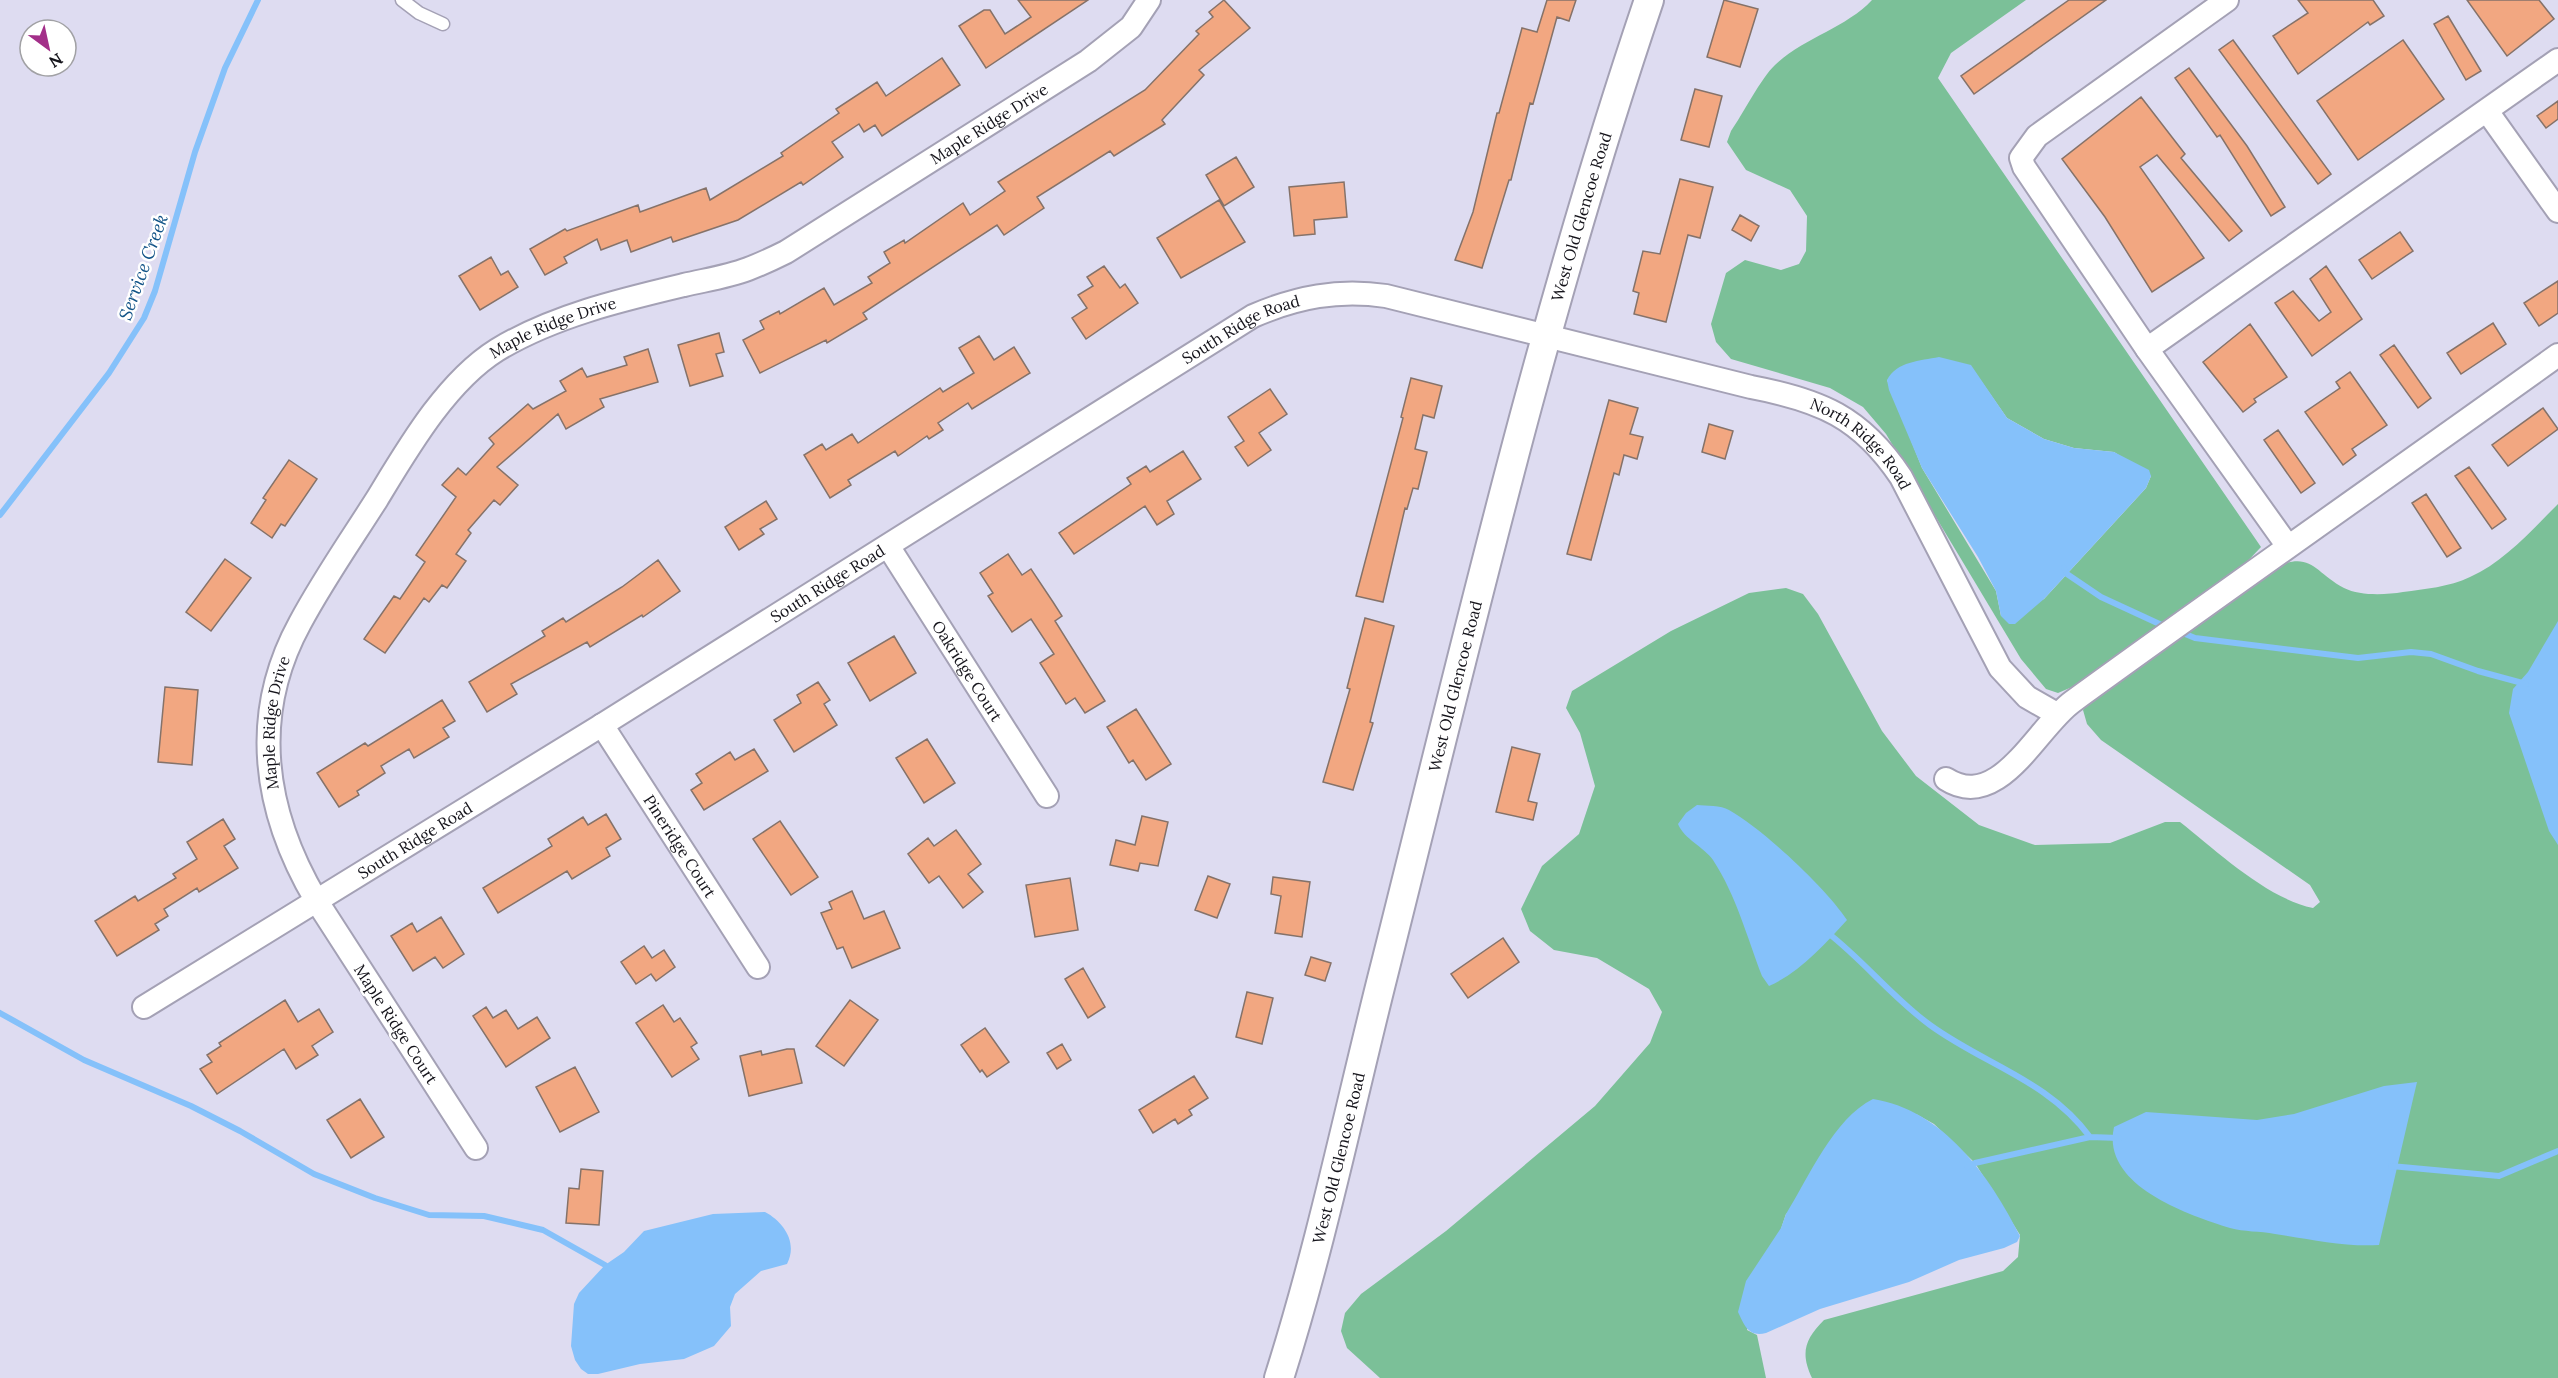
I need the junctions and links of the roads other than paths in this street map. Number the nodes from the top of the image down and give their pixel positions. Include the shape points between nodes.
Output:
1 (402, 0) edge
2 (1149, 0) edge
3 (1649, 0) edge
4 (2227, 0) edge
5 (443, 24) dead end
6 (2558, 60) edge
7 (2487, 111) junction
8 (2558, 211) edge
9 (1546, 334) junction
10 (2147, 349) junction
11 (2558, 355) edge
12 (2288, 545) junction
13 (888, 546) junction
14 (2055, 713) junction
15 (602, 724) junction
16 (1946, 779) dead end
17 (1047, 796) dead end
18 (316, 900) junction
19 (758, 967) dead end
20 (144, 1007) dead end
21 (476, 1148) dead end
22 (1279, 1378) edge

1 - 5 lane via 419,14
2 - 18 street, Maple Ridge Drive via 1131,27 1088,61 786,252 747,270 618,301 554,323 497,350 448,392 299,623 273,696 268,754 276,812 296,866
3 - 9 street, West Old Glencoe Road
4 - 10 street via 2037,136 2021,158
6 - 7 street
7 - 8 street
7 - 10 street
9 - 13 street, South Ridge Road via 1369,293 1318,295 1285,303 1244,322
9 - 14 street, North Ridge Road via 1751,387 1793,394 1849,420 1883,451 1900,477 2000,668 2027,697
9 - 22 street, West Old Glencoe Road
10 - 12 street
11 - 12 street
12 - 14 street
13 - 15 street, South Ridge Road
13 - 17 street, Oakridge Court
14 - 16 street via 2027,752 1990,783 1969,788
15 - 18 street, South Ridge Road
15 - 19 street, Pineridge Court
18 - 20 street, South Ridge Road
18 - 21 street, Maple Ridge Court

